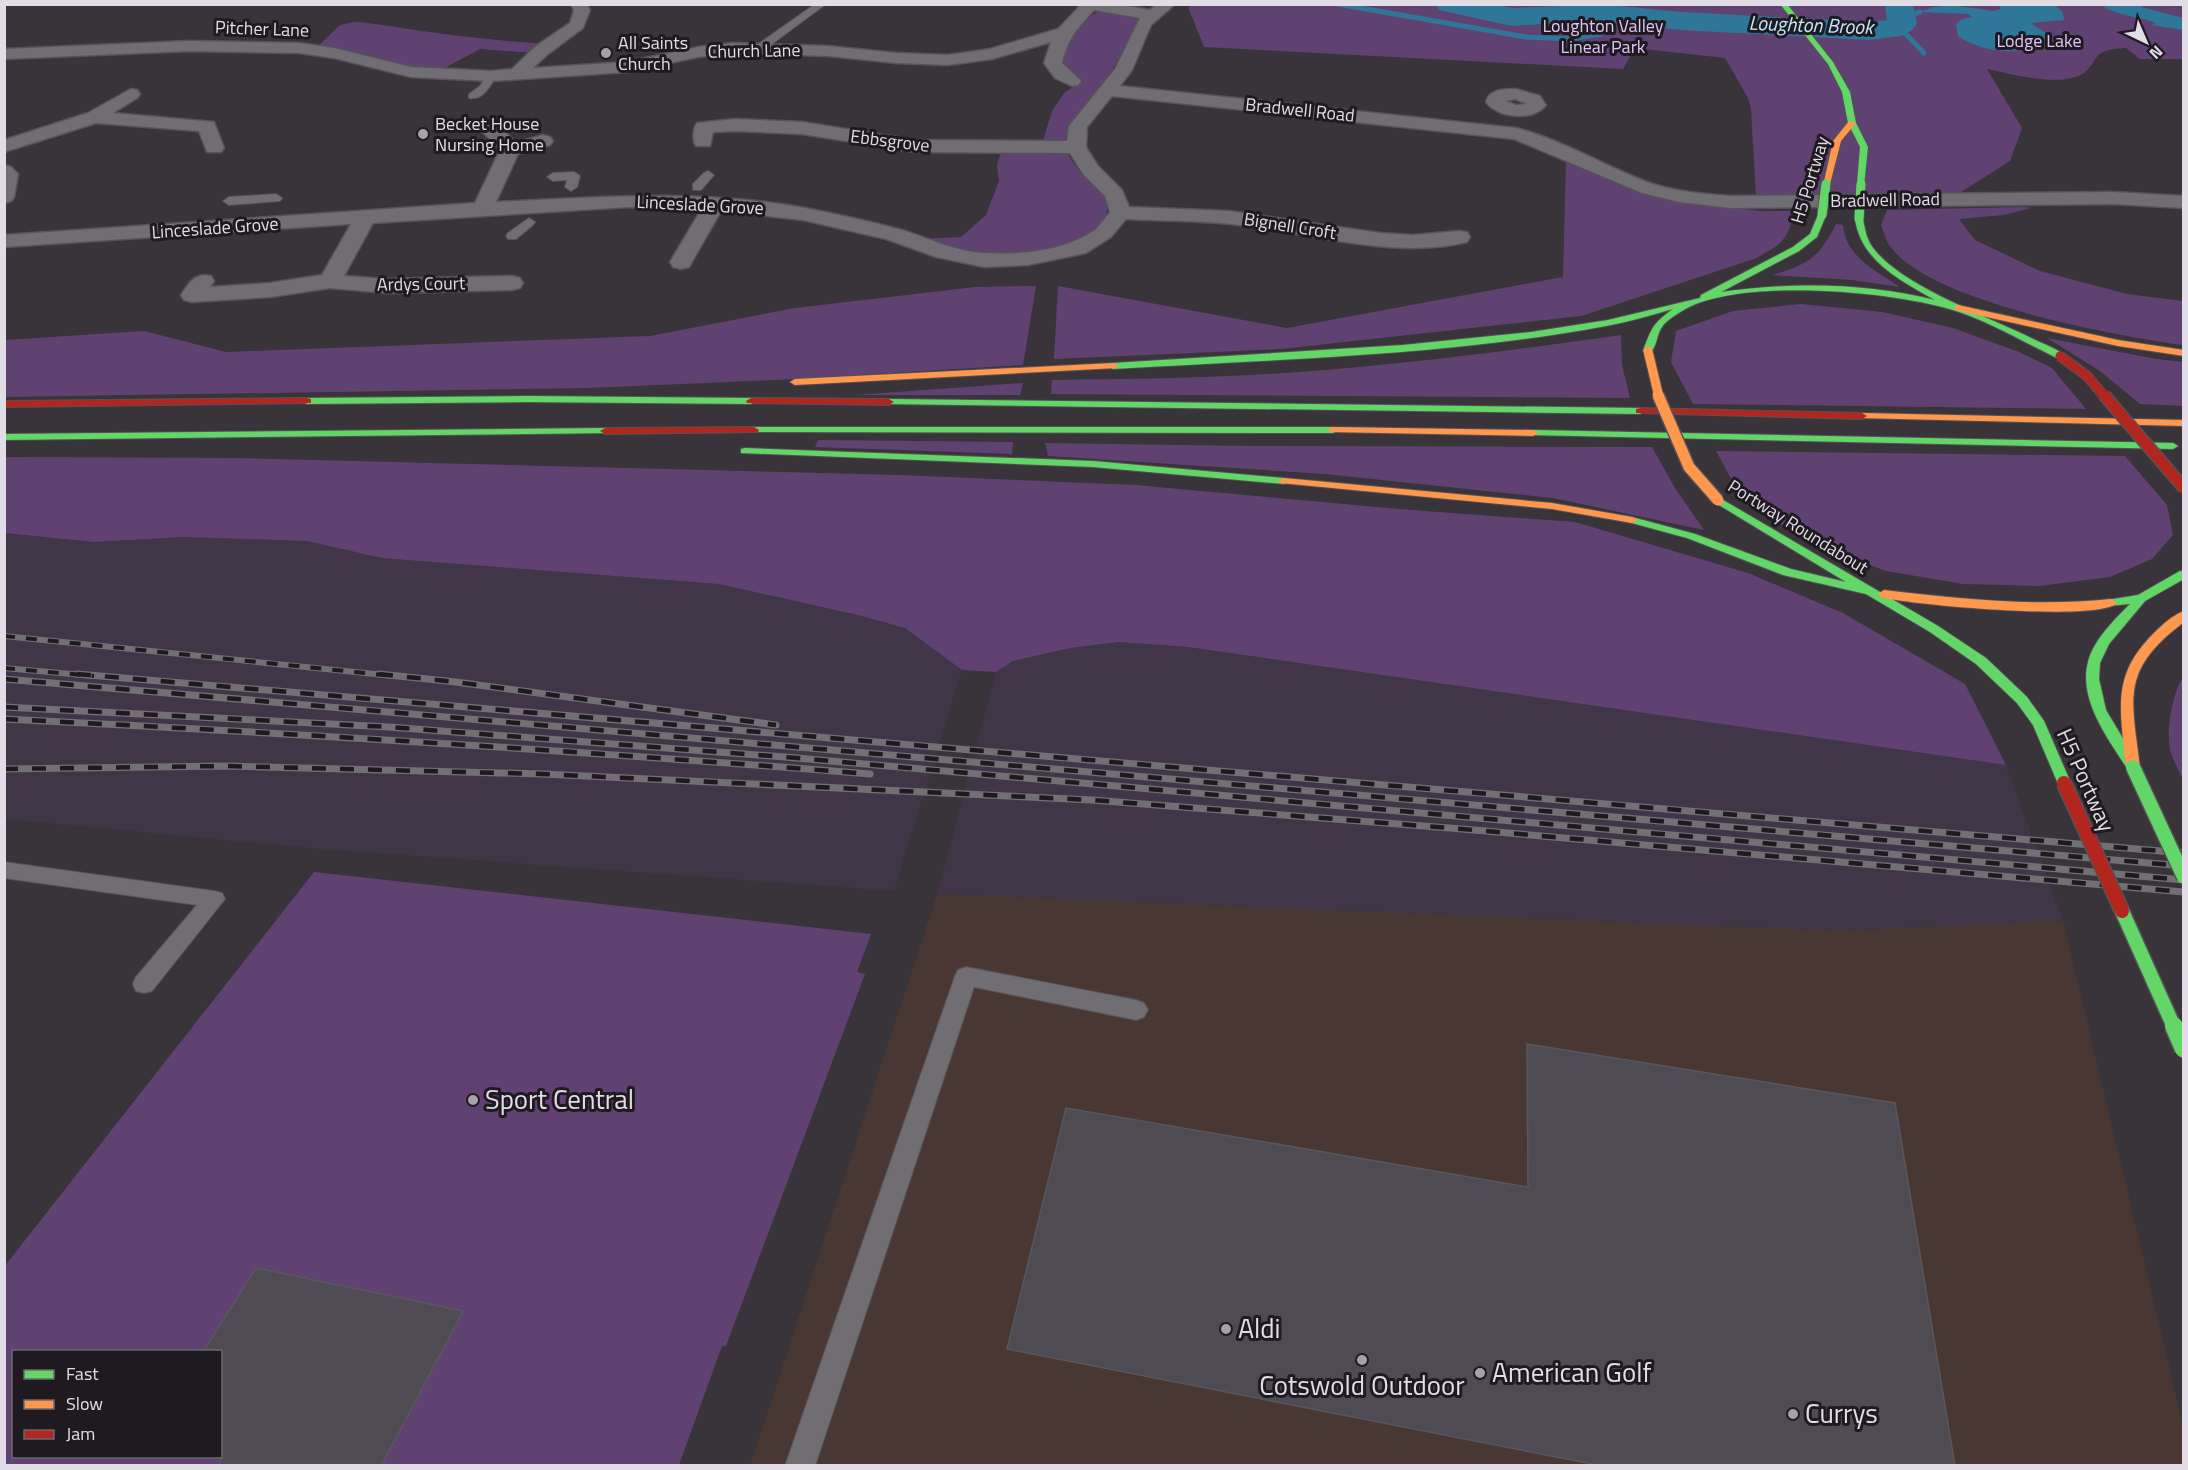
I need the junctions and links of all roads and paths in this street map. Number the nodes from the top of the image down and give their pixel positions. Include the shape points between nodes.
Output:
1 (579, 4) edge
2 (822, 4) edge
3 (1167, 4) edge
4 (1087, 5) edge
5 (1786, 8) edge
6 (1151, 15) junction
7 (1064, 33) junction
8 (760, 47) junction
9 (4, 54) edge
10 (992, 54) junction
11 (1053, 63) junction
12 (516, 75) junction
13 (491, 76) junction
14 (1072, 81) dead end
15 (1109, 90) junction
16 (130, 92) dead end
17 (473, 96) dead end
18 (1508, 109) dead end
19 (95, 117) junction
20 (1852, 123) junction
21 (703, 127) dead end
22 (490, 130) dead end
23 (1492, 130) junction
24 (543, 141) dead end
25 (4, 146) edge
26 (1076, 147) junction
27 (214, 148) dead end
28 (510, 150) junction
29 (4, 171) edge
30 (708, 175) dead end
31 (554, 177) dead end
32 (690, 195) junction
33 (568, 196) junction
34 (4, 197) edge
35 (276, 198) dead end
36 (249, 200) junction
37 (229, 201) dead end
38 (2184, 202) edge
39 (715, 204) junction
40 (483, 209) junction
41 (1120, 213) junction
42 (532, 214) junction
43 (365, 218) junction
44 (237, 221) junction
45 (512, 236) dead end
46 (1459, 237) dead end
47 (4, 241) edge
48 (681, 262) dead end
49 (203, 281) dead end
50 (330, 281) junction
51 (512, 283) dead end
52 (1704, 297) junction
53 (1683, 304) junction
54 (1956, 308) junction
55 (2184, 353) edge
56 (780, 382) dead end
57 (711, 387) dead end
58 (526, 399) junction
59 (4, 404) edge
60 (2184, 423) edge
61 (182, 436) junction
62 (4, 438) edge
63 (548, 446) dead end
64 (2184, 446) edge
65 (726, 450) dead end
66 (2184, 488) edge
67 (2184, 574) edge
68 (1868, 591) junction
69 (2141, 598) junction
70 (2184, 615) edge
71 (2133, 767) junction
72 (4, 870) edge
73 (2184, 877) edge
74 (144, 984) dead end
75 (1136, 1010) dead end
76 (2184, 1049) edge
77 (800, 1466) edge

1 - 12 street via 582,10 577,25
2 - 8 lane
3 - 6 street
4 - 6 street
4 - 7 street
5 - 20 main road, H5 Portway via 1831,63 1846,93
6 - 15 street
7 - 10 street, Church Lane
7 - 11 street
8 - 10 street, Church Lane via 921,60
8 - 12 street, Church Lane via 706,51 627,67
9 - 13 street, Pitcher Lane via 189,46 299,48 411,72
10 - 11 street, Church Lane
11 - 14 street via 1061,75
12 - 13 street, Pitcher Lane
13 - 17 lane
15 - 23 street, Bradwell Road
15 - 26 street via 1078,126
16 - 19 street
18 - 23 street
19 - 25 street
19 - 27 street via 169,125 214,123
20 - 52 main road, H5 Portway, bridge via 1837,141 1822,215 1814,235 1796,249
20 - 54 main road, H5 Portway, bridge via 1864,147 1859,235 1884,264
21 - 26 street, Ebbsgrove via 802,128 915,146
22 - 28 street
23 - 38 street, Bradwell Road via 1541,141 1610,174 1649,189 1689,198 1743,202 2113,198
24 - 28 street
26 - 41 street via 1090,170 1114,194
28 - 40 street
29 - 34 street via 8,174
30 - 32 lane
31 - 33 lane via 574,176
32 - 33 street, Linceslade Grove via 629,201
32 - 39 street, Linceslade Grove
33 - 42 street, Linceslade Grove
35 - 36 lane
36 - 37 lane
36 - 44 lane
39 - 41 street, Linceslade Grove via 845,222 984,260 1028,258 1078,248 1104,233
39 - 48 street
40 - 42 street, Linceslade Grove
40 - 43 street, Linceslade Grove
41 - 46 street, Bignell Croft via 1229,217 1380,239
42 - 45 lane
43 - 44 street, Linceslade Grove
43 - 50 street
44 - 47 street, Linceslade Grove
49 - 50 street, Ardys Court via 192,295
50 - 51 street, Ardys Court via 387,286
52 - 53 main road, Portway Roundabout
52 - 54 main road, Portway Roundabout via 1780,288 1826,289 1882,294
53 - 56 main road via 1608,323 1403,348
53 - 68 main road, Portway Roundabout, bridge via 1657,322 1648,351 1656,390 1689,467 1718,500
54 - 55 main road
54 - 66 main road, Portway Roundabout, bridge via 2060,356 2087,376
57 - 58 main road
58 - 59 main road
58 - 60 main road via 1455,408
61 - 62 main road
61 - 63 main road
61 - 64 main road via 921,428 1448,431
65 - 68 main road via 1093,464 1552,506 1634,520 1787,572
67 - 69 main road, Portway Roundabout
68 - 69 main road, Portway Roundabout via 2026,609 2076,608
68 - 76 main road, H5 Portway, bridge via 1948,636 2009,687 2039,725
69 - 71 main road, H5 Portway via 2107,638 2095,657 2090,676 2100,711
70 - 71 main road via 2164,628 2133,664 2126,700
71 - 73 main road, H5 Portway, bridge
72 - 74 lane via 214,899
75 - 77 lane via 966,976

